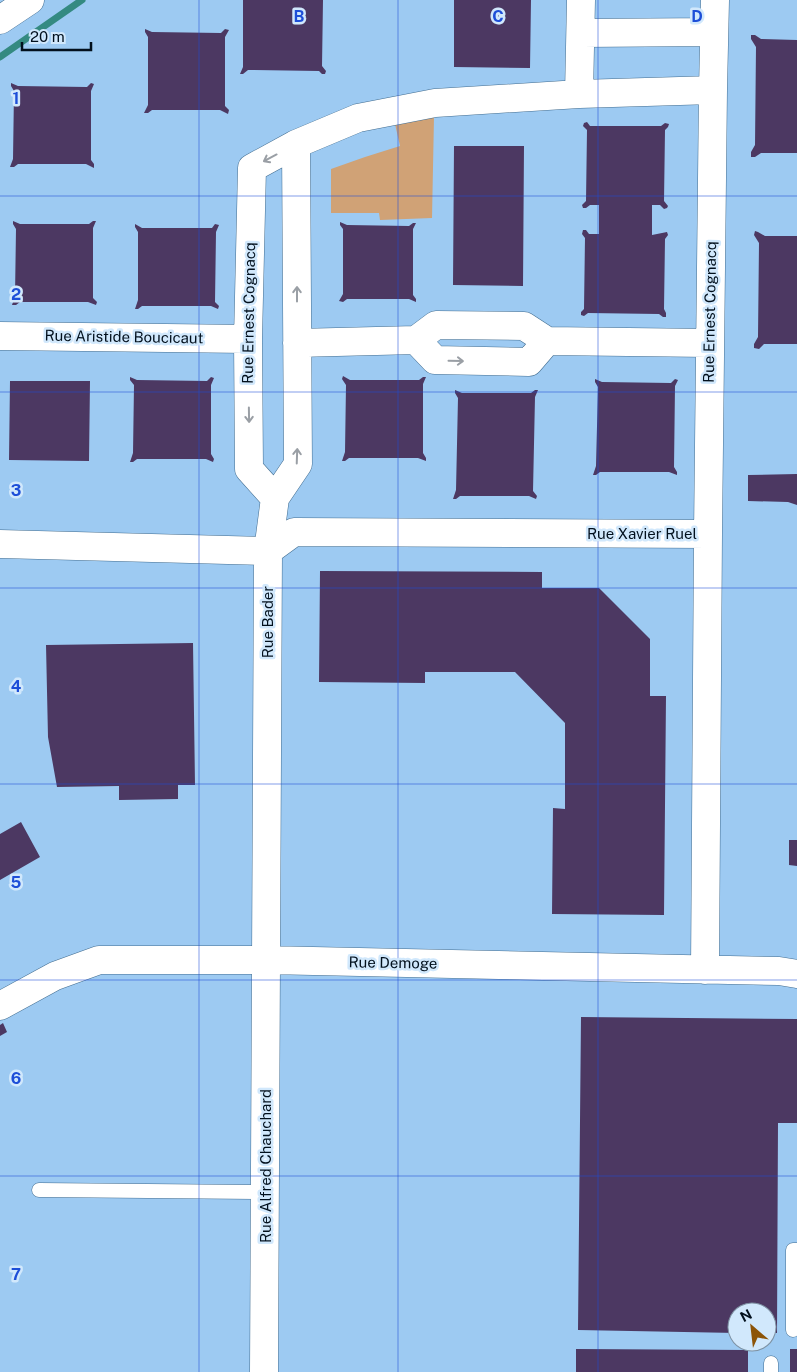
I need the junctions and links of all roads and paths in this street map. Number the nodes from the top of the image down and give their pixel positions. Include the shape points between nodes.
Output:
1 (30, 0) edge
2 (582, 0) edge
3 (715, 0) edge
4 (0, 20) edge
5 (713, 32) junction
6 (582, 33) junction
7 (713, 90) junction
8 (579, 94) junction
9 (296, 144) junction
10 (0, 336) edge
11 (248, 339) junction
12 (416, 340) junction
13 (547, 341) junction
14 (297, 343) junction
15 (709, 343) junction
16 (275, 498) junction
17 (708, 534) junction
18 (0, 544) edge
19 (268, 551) junction
20 (267, 960) junction
21 (704, 970) junction
22 (797, 974) edge
23 (0, 1006) edge
24 (39, 1190) dead end
25 (265, 1192) junction
26 (797, 1250) edge
27 (793, 1330) dead end
28 (264, 1372) edge

1 - 4 street
2 - 6 street
3 - 5 street, Rue Ernest Cognacq
5 - 6 street
5 - 7 street, Rue Ernest Cognacq
6 - 8 street
7 - 8 street, Rue Ernest Cognacq
7 - 15 street, Rue Ernest Cognacq
8 - 9 street, Rue Ernest Cognacq via 435,103 358,118
9 -> 11 street, Rue Ernest Cognacq via 252,168
14 -> 9 street
10 - 11 street, Rue Aristide Boucicaut
11 -> 16 street, Rue Ernest Cognacq via 249,469
12 - 13 street via 436,325 524,326
12 -> 13 street via 435,360 529,362
12 - 14 street
13 - 15 street
16 -> 14 street via 298,464
15 - 17 street, Rue Ernest Cognacq
16 - 19 street
17 - 19 street, Rue Xavier Ruel via 294,532
17 - 21 street, Rue Xavier Ruel
18 - 19 street
19 - 20 street, Rue Bader
20 - 21 street, Rue Demoge
20 - 23 street, Rue Demoge via 99,960 55,976
20 - 25 street, Rue Alfred Chauchard
21 - 22 street, Rue Demoge
24 - 25 lane
25 - 28 street, Rue Alfred Chauchard
26 - 27 lane via 792,1250

